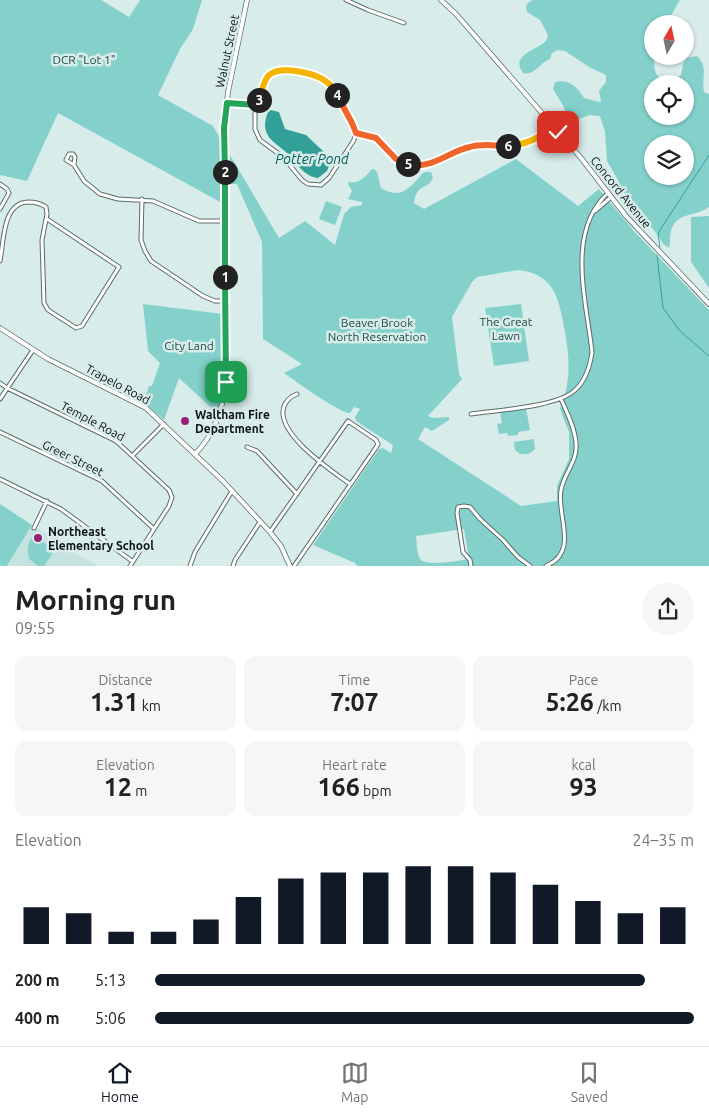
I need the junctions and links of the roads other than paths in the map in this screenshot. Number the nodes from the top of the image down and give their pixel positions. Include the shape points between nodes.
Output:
1 (247, 0) edge
2 (346, 0) edge
3 (441, 0) edge
4 (404, 23) dead end
5 (227, 103) junction
6 (257, 105) junction
7 (554, 127) junction
8 (356, 133) junction
9 (74, 165) dead end
10 (0, 184) edge
11 (610, 195) junction
12 (142, 200) junction
13 (0, 209) edge
14 (47, 219) junction
15 (225, 221) junction
16 (0, 261) edge
17 (226, 301) junction
18 (709, 304) edge
19 (0, 328) edge
20 (32, 350) junction
21 (0, 383) edge
22 (7, 388) junction
23 (297, 394) dead end
24 (0, 399) edge
25 (561, 399) junction
26 (472, 414) dead end
27 (164, 424) junction
28 (0, 432) edge
29 (247, 447) dead end
30 (195, 454) junction
31 (133, 456) junction
32 (320, 462) junction
33 (0, 479) edge
34 (350, 484) junction
35 (232, 491) junction
36 (297, 494) junction
37 (47, 501) junction
38 (260, 522) junction
39 (34, 528) dead end
40 (154, 529) junction
41 (270, 532) junction
42 (133, 562) junction
43 (130, 566) edge
44 (190, 566) edge
45 (233, 566) edge
46 (290, 566) edge
47 (294, 566) edge
48 (471, 566) edge
49 (530, 566) edge
50 (546, 566) edge

1 - 5 main road, Walnut Street
2 - 4 street
3 - 7 main road, Concord Avenue
5 - 6 street
5 - 15 main road, Walnut Street via 224,128
6 - 8 street via 268,76 286,70 304,73 329,83
6 - 8 street via 254,121 260,140 283,157 308,184 321,185 325,182
7 - 8 street via 514,146 481,144 424,166 405,164 376,138
7 - 11 main road, Concord Avenue
9 - 12 street via 84,181 100,194
10 - 13 street via 9,193
11 - 18 main road, Concord Avenue
11 - 25 street via 597,204 584,237 581,261 591,359 575,391
12 - 15 street via 165,204 199,221
12 - 17 street via 141,240 147,256 203,296
14 - 14 street via 42,240 44,303 48,310 78,328 119,267
14 - 16 street via 43,205 29,202 16,206 6,222
15 - 17 main road, Walnut Street
17 - 30 main road, Walnut Street via 227,374 223,399 214,426
19 - 20 main road, Trapelo Road
20 - 22 street
20 - 27 main road, Trapelo Road via 141,405
21 - 22 street, Temple Road
22 - 24 street
22 - 31 street, Temple Road via 110,437
23 - 32 street via 286,403 284,422
25 - 26 street
25 - 50 street via 574,430 576,448 560,491 564,546 556,560
27 - 30 main road, Trapelo Road
27 - 31 street
28 - 40 street, Greer Street via 102,482
29 - 36 street via 257,451
30 - 35 main road, Trapelo Road
31 - 40 street, Temple Road via 171,494 171,502
32 - 34 street
32 - 34 street via 348,421 374,438 378,442 375,449
32 - 36 street
33 - 37 street
34 - 47 street
35 - 38 main road, Trapelo Road
35 - 44 street
36 - 41 street
37 - 39 street
37 - 42 street
38 - 41 main road, Trapelo Road
38 - 45 street
40 - 42 street, Temple Road
41 - 46 main road, Trapelo Road
42 - 43 street, Temple Road
48 - 49 street via 463,552 457,510 461,506 470,507

